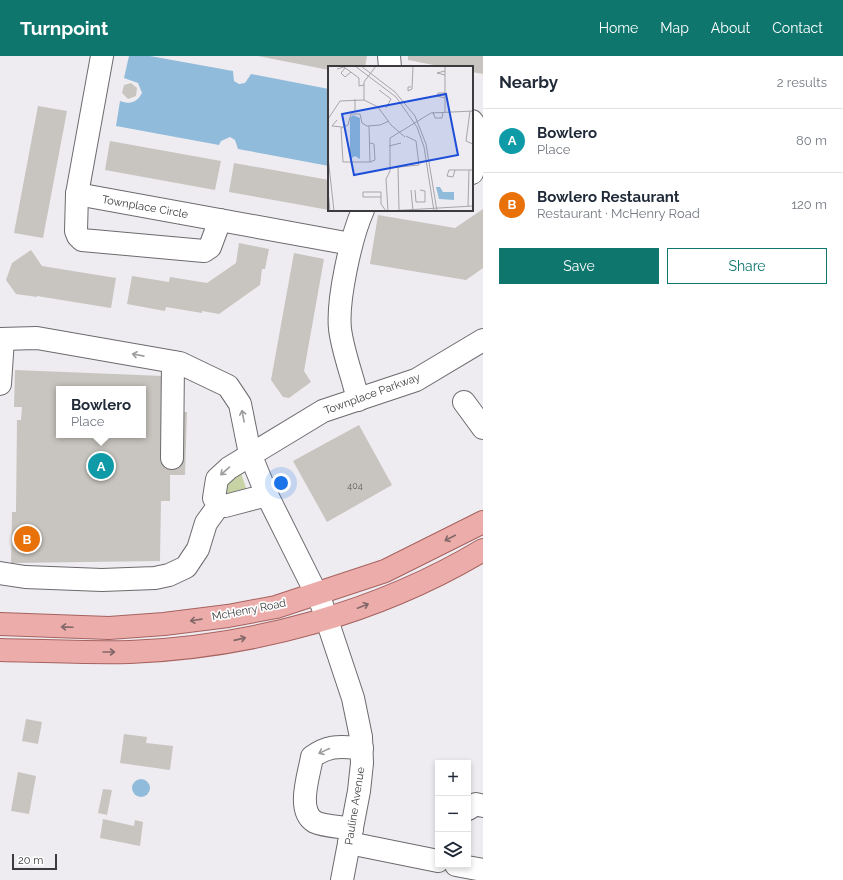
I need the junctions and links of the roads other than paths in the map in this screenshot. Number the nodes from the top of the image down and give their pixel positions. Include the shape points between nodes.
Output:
1 (102, 56) edge
2 (388, 56) edge
3 (390, 66) edge
4 (473, 125) edge
5 (478, 162) edge
6 (77, 194) junction
7 (363, 211) edge
8 (220, 220) junction
9 (351, 244) junction
10 (2, 338) edge
11 (483, 340) edge
12 (173, 362) junction
13 (0, 384) edge
14 (358, 400) junction
15 (464, 402) dead end
16 (483, 428) edge
17 (250, 454) junction
18 (172, 458) dead end
19 (267, 495) junction
20 (219, 505) junction
21 (483, 522) edge
22 (483, 550) edge
23 (0, 573) edge
24 (316, 593) junction
25 (325, 617) junction
26 (0, 624) edge
27 (0, 650) edge
28 (362, 748) junction
29 (483, 806) edge
30 (471, 808) edge
31 (351, 836) junction
32 (435, 860) edge
33 (342, 880) edge

1 - 6 street
2 - 3 street
4 - 5 street
6 - 8 street, Townplace Circle
6 - 8 street via 76,231 82,240 204,251 210,247
7 - 9 street
8 - 9 street, Townplace Circle
9 - 14 street via 340,329
12 -> 10 street via 37,338
10 - 13 street
11 - 14 street, Townplace Parkway via 416,380
17 -> 12 street via 240,404 228,386
12 - 18 street
14 - 17 street, Townplace Parkway via 323,411
15 - 16 street
17 - 19 street
17 -> 20 street, Townplace Parkway via 228,468 217,479 214,498
19 - 20 street via 225,506
19 - 24 street
20 - 23 street via 206,523 198,548 186,567 169,575 102,580 25,577
21 -> 24 main road, McHenry Road via 385,571
25 -> 22 main road via 358,608 428,580
24 - 25 street
24 -> 26 main road, McHenry Road via 276,607 164,624 109,628
27 -> 25 main road via 130,652 195,646 228,642
25 - 28 street, Pauline Avenue via 353,698
28 - 31 street, Pauline Avenue via 359,791
28 -> 31 street via 333,747 322,750 312,757 303,806 315,822
29 - 30 street via 476,804
31 - 32 street
31 - 33 street, Pauline Avenue

